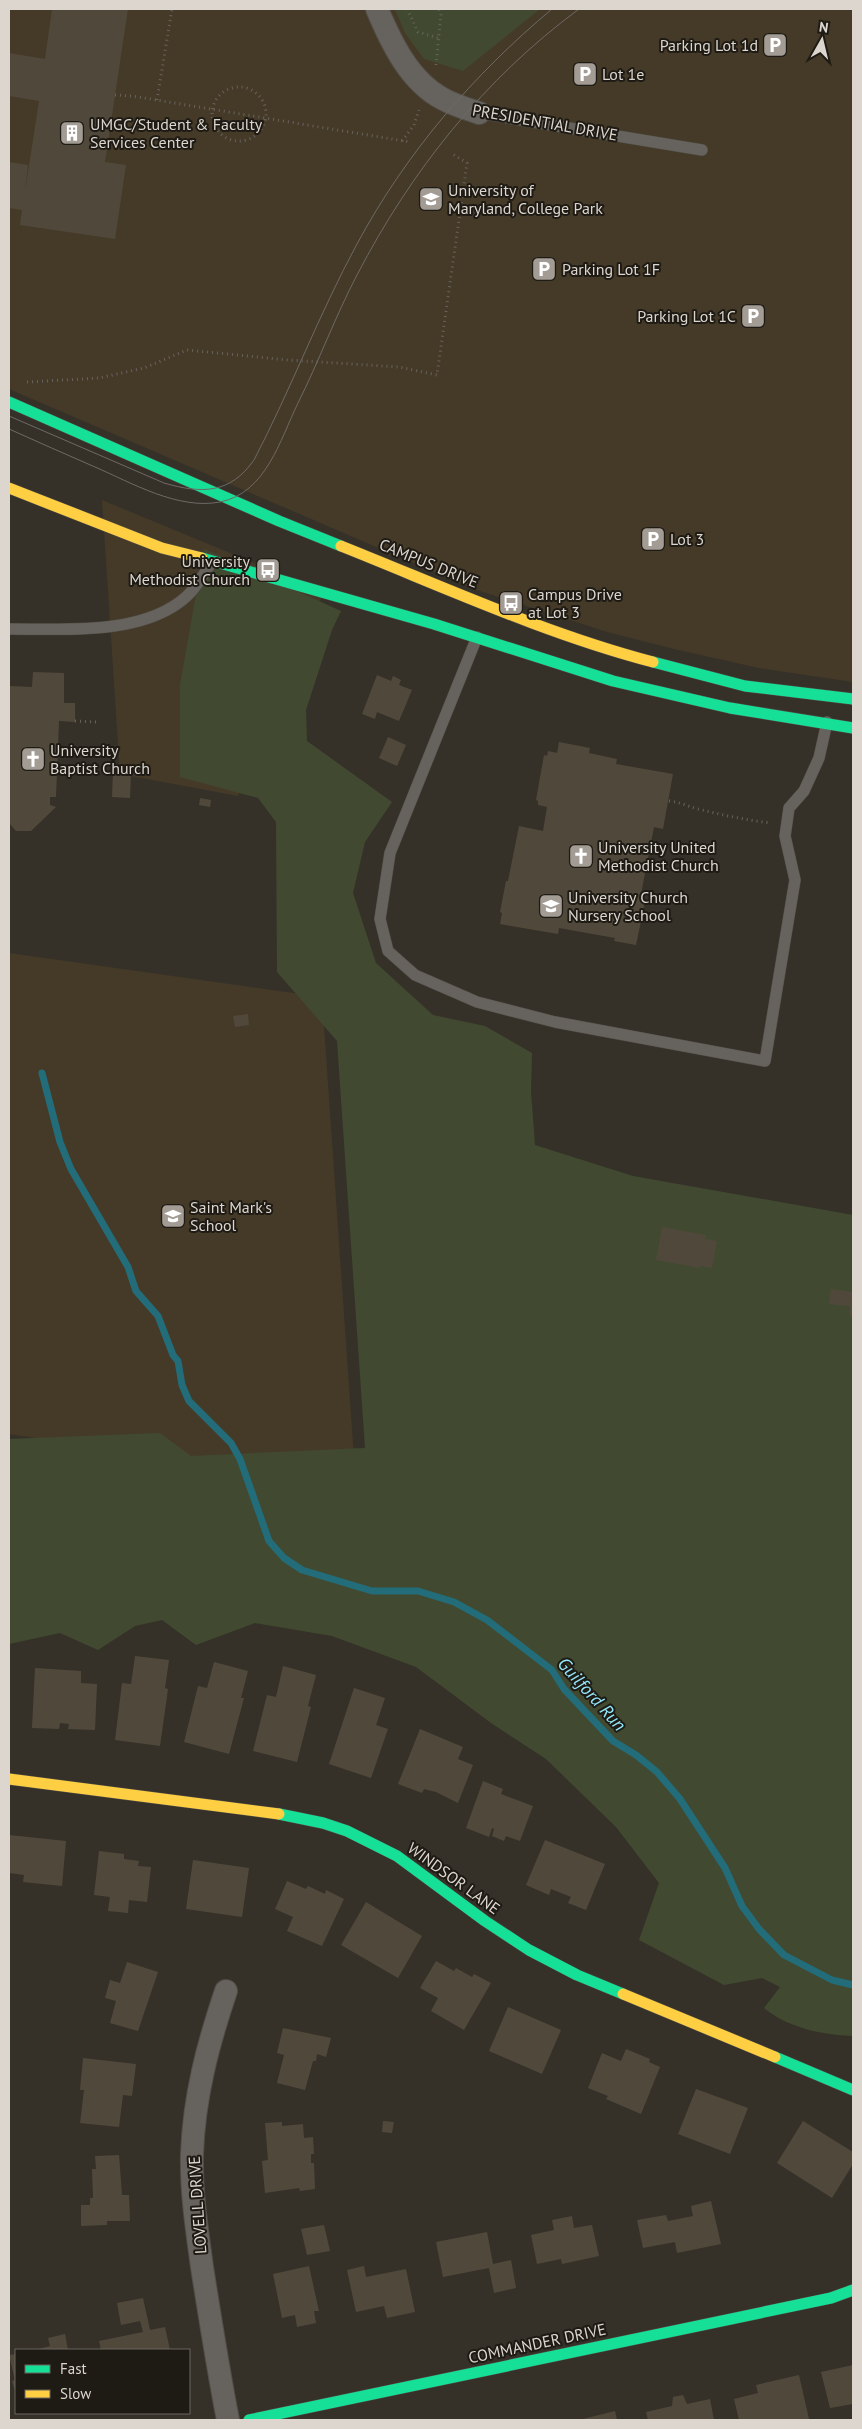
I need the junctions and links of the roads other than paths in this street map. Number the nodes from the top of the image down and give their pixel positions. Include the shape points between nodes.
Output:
1 (377, 9) edge
2 (479, 113) joint
3 (702, 150) dead end
4 (9, 402) edge
5 (9, 488) edge
6 (212, 562) junction
7 (9, 629) edge
8 (477, 637) junction
9 (831, 696) junction
10 (853, 699) edge
11 (827, 724) junction
12 (853, 728) edge
13 (9, 1779) edge
14 (226, 1991) dead end
15 (853, 2090) edge
16 (853, 2290) edge
17 (228, 2420) edge
18 (249, 2420) edge

1 - 2 street, PRESIDENTIAL DRIVE via 392,46 419,80 442,98
2 - 3 lane, PRESIDENTIAL DRIVE
4 - 9 street, CAMPUS DRIVE via 279,521 618,654 745,686
5 - 6 street via 155,546
6 - 7 lane via 188,596 174,607 143,620 94,629
6 - 8 street
8 - 11 street via 613,681 730,708
8 - 11 lane via 390,853 380,919 388,952 415,975 477,1002 555,1022 765,1061 795,880 785,836 789,808 808,783 819,758
9 - 10 street, CAMPUS DRIVE
9 - 11 lane
11 - 12 street
13 - 15 street, WINDSOR LANE via 276,1813 347,1831 397,1856 485,1922 576,1975
14 - 17 street, LOVELL DRIVE via 204,2062 192,2154 197,2230
16 - 18 street, COMMANDER DRIVE via 832,2298

